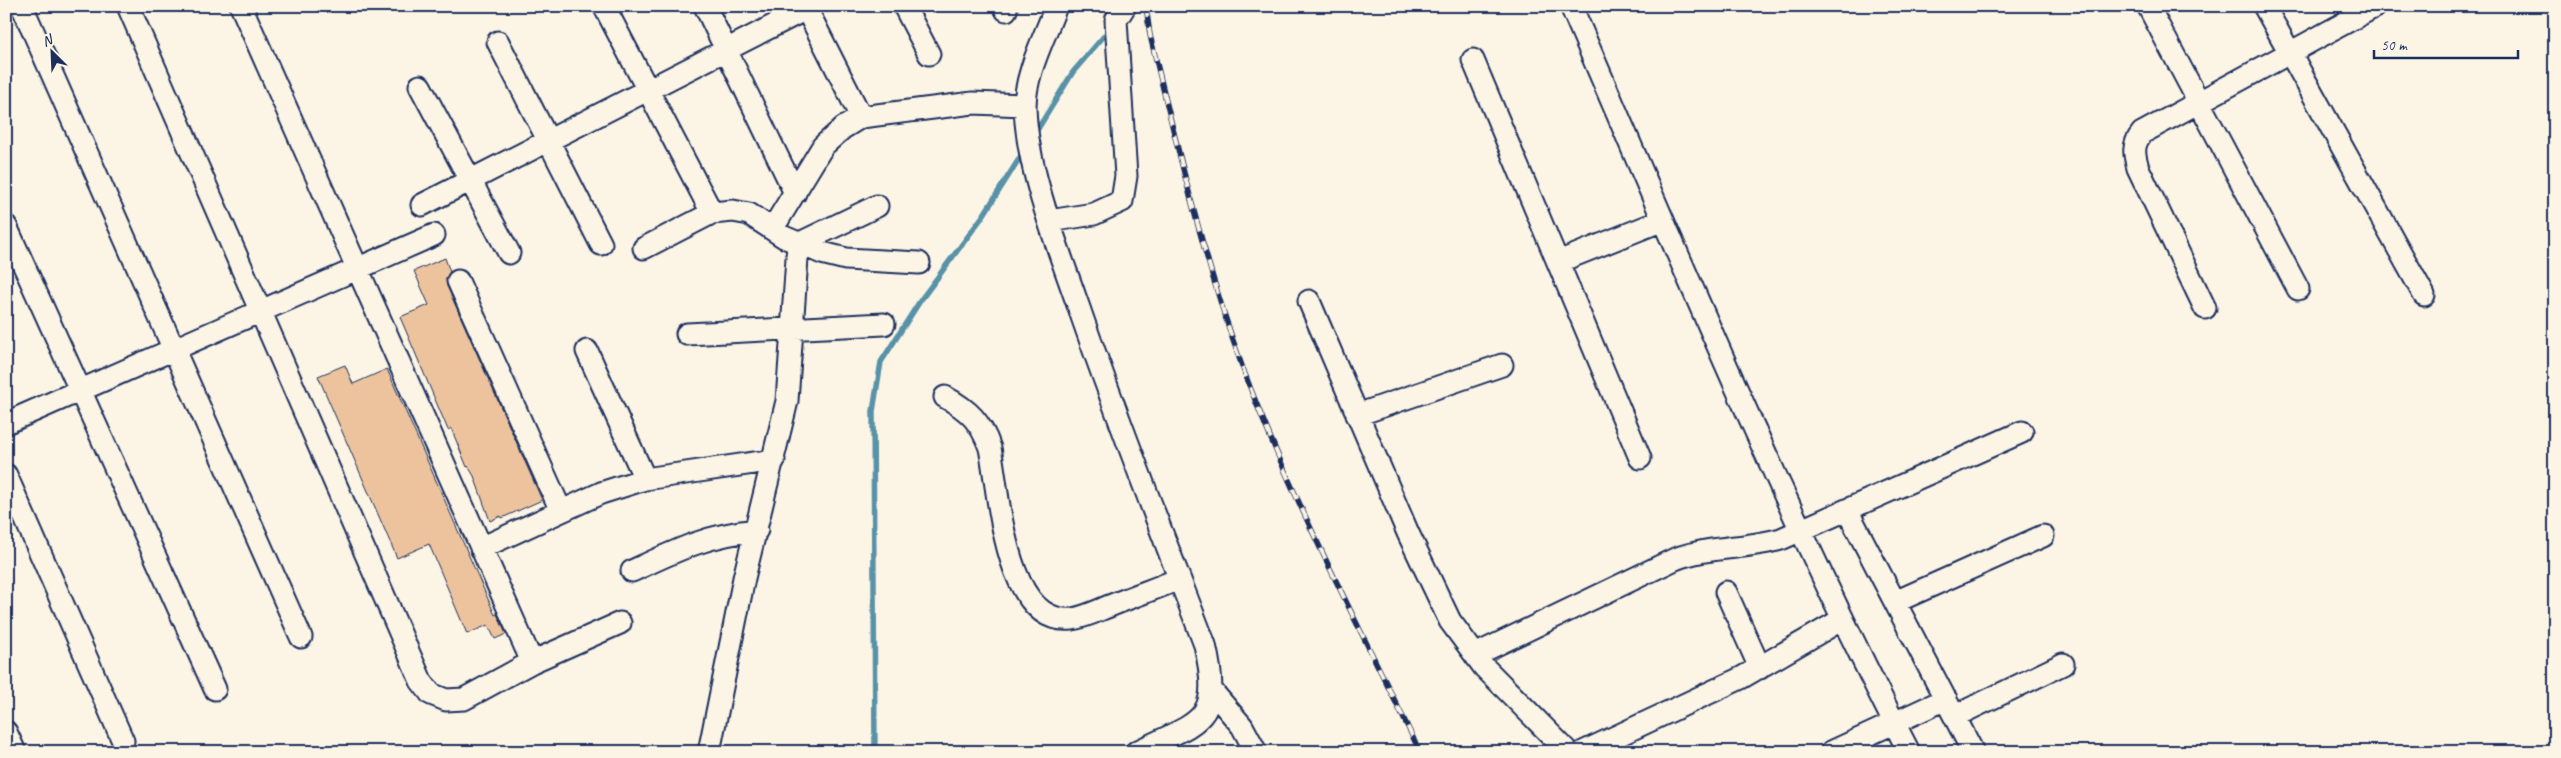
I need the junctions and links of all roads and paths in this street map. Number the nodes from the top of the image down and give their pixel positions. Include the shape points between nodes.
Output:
1 (22, 6) edge
2 (128, 6) edge
3 (241, 6) edge
4 (604, 6) edge
5 (705, 6) edge
6 (904, 6) edge
7 (1056, 6) edge
8 (1126, 6) edge
9 (1571, 6) edge
10 (2148, 6) edge
11 (2264, 6) edge
12 (2376, 6) edge
13 (808, 7) edge
14 (498, 42) dead end
15 (727, 50) junction
16 (2289, 53) junction
17 (929, 54) dead end
18 (1473, 60) dead end
19 (420, 86) dead end
20 (648, 90) junction
21 (2200, 102) junction
22 (1026, 115) junction
23 (861, 117) junction
24 (548, 141) junction
25 (471, 180) junction
26 (795, 193) junction
27 (422, 205) dead end
28 (877, 206) dead end
29 (712, 213) junction
30 (1663, 220) junction
31 (1049, 221) junction
32 (6, 226) edge
33 (773, 228) junction
34 (434, 235) dead end
35 (601, 244) dead end
36 (798, 244) junction
37 (644, 248) dead end
38 (509, 253) dead end
39 (1558, 262) junction
40 (919, 264) dead end
41 (358, 268) junction
42 (458, 281) dead end
43 (2298, 288) dead end
44 (2424, 295) dead end
45 (1309, 301) dead end
46 (2205, 308) dead end
47 (260, 311) junction
48 (884, 324) dead end
49 (793, 328) junction
50 (687, 334) dead end
51 (174, 350) junction
52 (586, 351) dead end
53 (1502, 364) dead end
54 (80, 390) junction
55 (945, 397) dead end
56 (1357, 415) junction
57 (6, 423) edge
58 (2022, 432) dead end
59 (1640, 458) dead end
60 (774, 460) junction
61 (6, 475) edge
62 (645, 479) junction
63 (1847, 510) junction
64 (562, 511) junction
65 (757, 530) junction
66 (1800, 530) junction
67 (2043, 536) dead end
68 (481, 548) junction
69 (632, 571) dead end
70 (1179, 579) junction
71 (1726, 592) dead end
72 (1895, 602) junction
73 (1842, 620) junction
74 (620, 623) dead end
75 (301, 637) dead end
76 (1475, 655) junction
77 (532, 662) junction
78 (2063, 664) dead end
79 (1760, 668) junction
80 (215, 689) dead end
81 (1212, 691) junction
82 (1951, 708) junction
83 (1894, 724) junction
84 (6, 732) edge
85 (123, 741) dead end
86 (15, 752) edge
87 (709, 752) edge
88 (1136, 752) edge
89 (1256, 752) edge
90 (1568, 752) edge
91 (1583, 752) edge
92 (1831, 752) edge
93 (1908, 752) edge
94 (1973, 752) edge

1 - 51 street
2 - 47 street
3 - 41 street
4 - 20 street
5 - 15 street
6 - 17 street
7 - 22 street via 1035,63
8 - 31 street via 1116,20 1126,176 1122,201 1094,214
9 - 30 street
10 - 21 street
11 - 16 street
12 - 16 street
13 - 15 street
13 - 23 street
14 - 24 street
15 - 20 street
15 - 26 street
16 - 21 street
16 - 44 street
18 - 39 street
19 - 25 street
20 - 24 street
20 - 29 street
21 - 43 street
21 - 46 street via 2142,133 2134,147 2138,168
22 - 23 street via 991,102
22 - 31 street
23 - 26 street via 823,146
24 - 25 street
24 - 35 street
25 - 27 street
25 - 38 street
26 - 33 street
28 - 36 street
29 - 33 street via 733,211 749,214
29 - 37 street
30 - 39 street
30 - 66 street
31 - 70 street via 1122,430
32 - 54 street
33 - 36 street
34 - 41 street
36 - 40 street via 846,259
36 - 49 street
39 - 59 street
41 - 47 street
41 - 68 street
42 - 64 street
45 - 56 street
47 - 51 street
47 - 77 street via 417,672 431,694 446,700 464,699
48 - 49 street
49 - 50 street
49 - 60 street via 787,401
51 - 54 street
51 - 75 street
52 - 62 street
53 - 56 street
54 - 57 street
54 - 80 street
55 - 70 street via 971,413 985,433 1007,547 1021,585 1042,610 1061,618 1081,617
56 - 76 street via 1435,593 1450,622
58 - 63 street
60 - 62 street
60 - 65 street
61 - 85 street
62 - 64 street via 601,493
63 - 66 street
63 - 72 street
64 - 68 street
65 - 69 street via 690,543
65 - 87 street via 744,578
66 - 73 street
66 - 76 street via 1766,543 1690,553
67 - 72 street
68 - 77 street
70 - 81 street via 1205,645
71 - 79 street
72 - 82 street
73 - 79 street
73 - 83 street
74 - 77 street
76 - 90 street
78 - 82 street
79 - 91 street
81 - 88 street via 1207,710 1193,724
81 - 89 street via 1242,726
82 - 83 street
82 - 94 street
83 - 92 street
83 - 93 street
84 - 86 street

